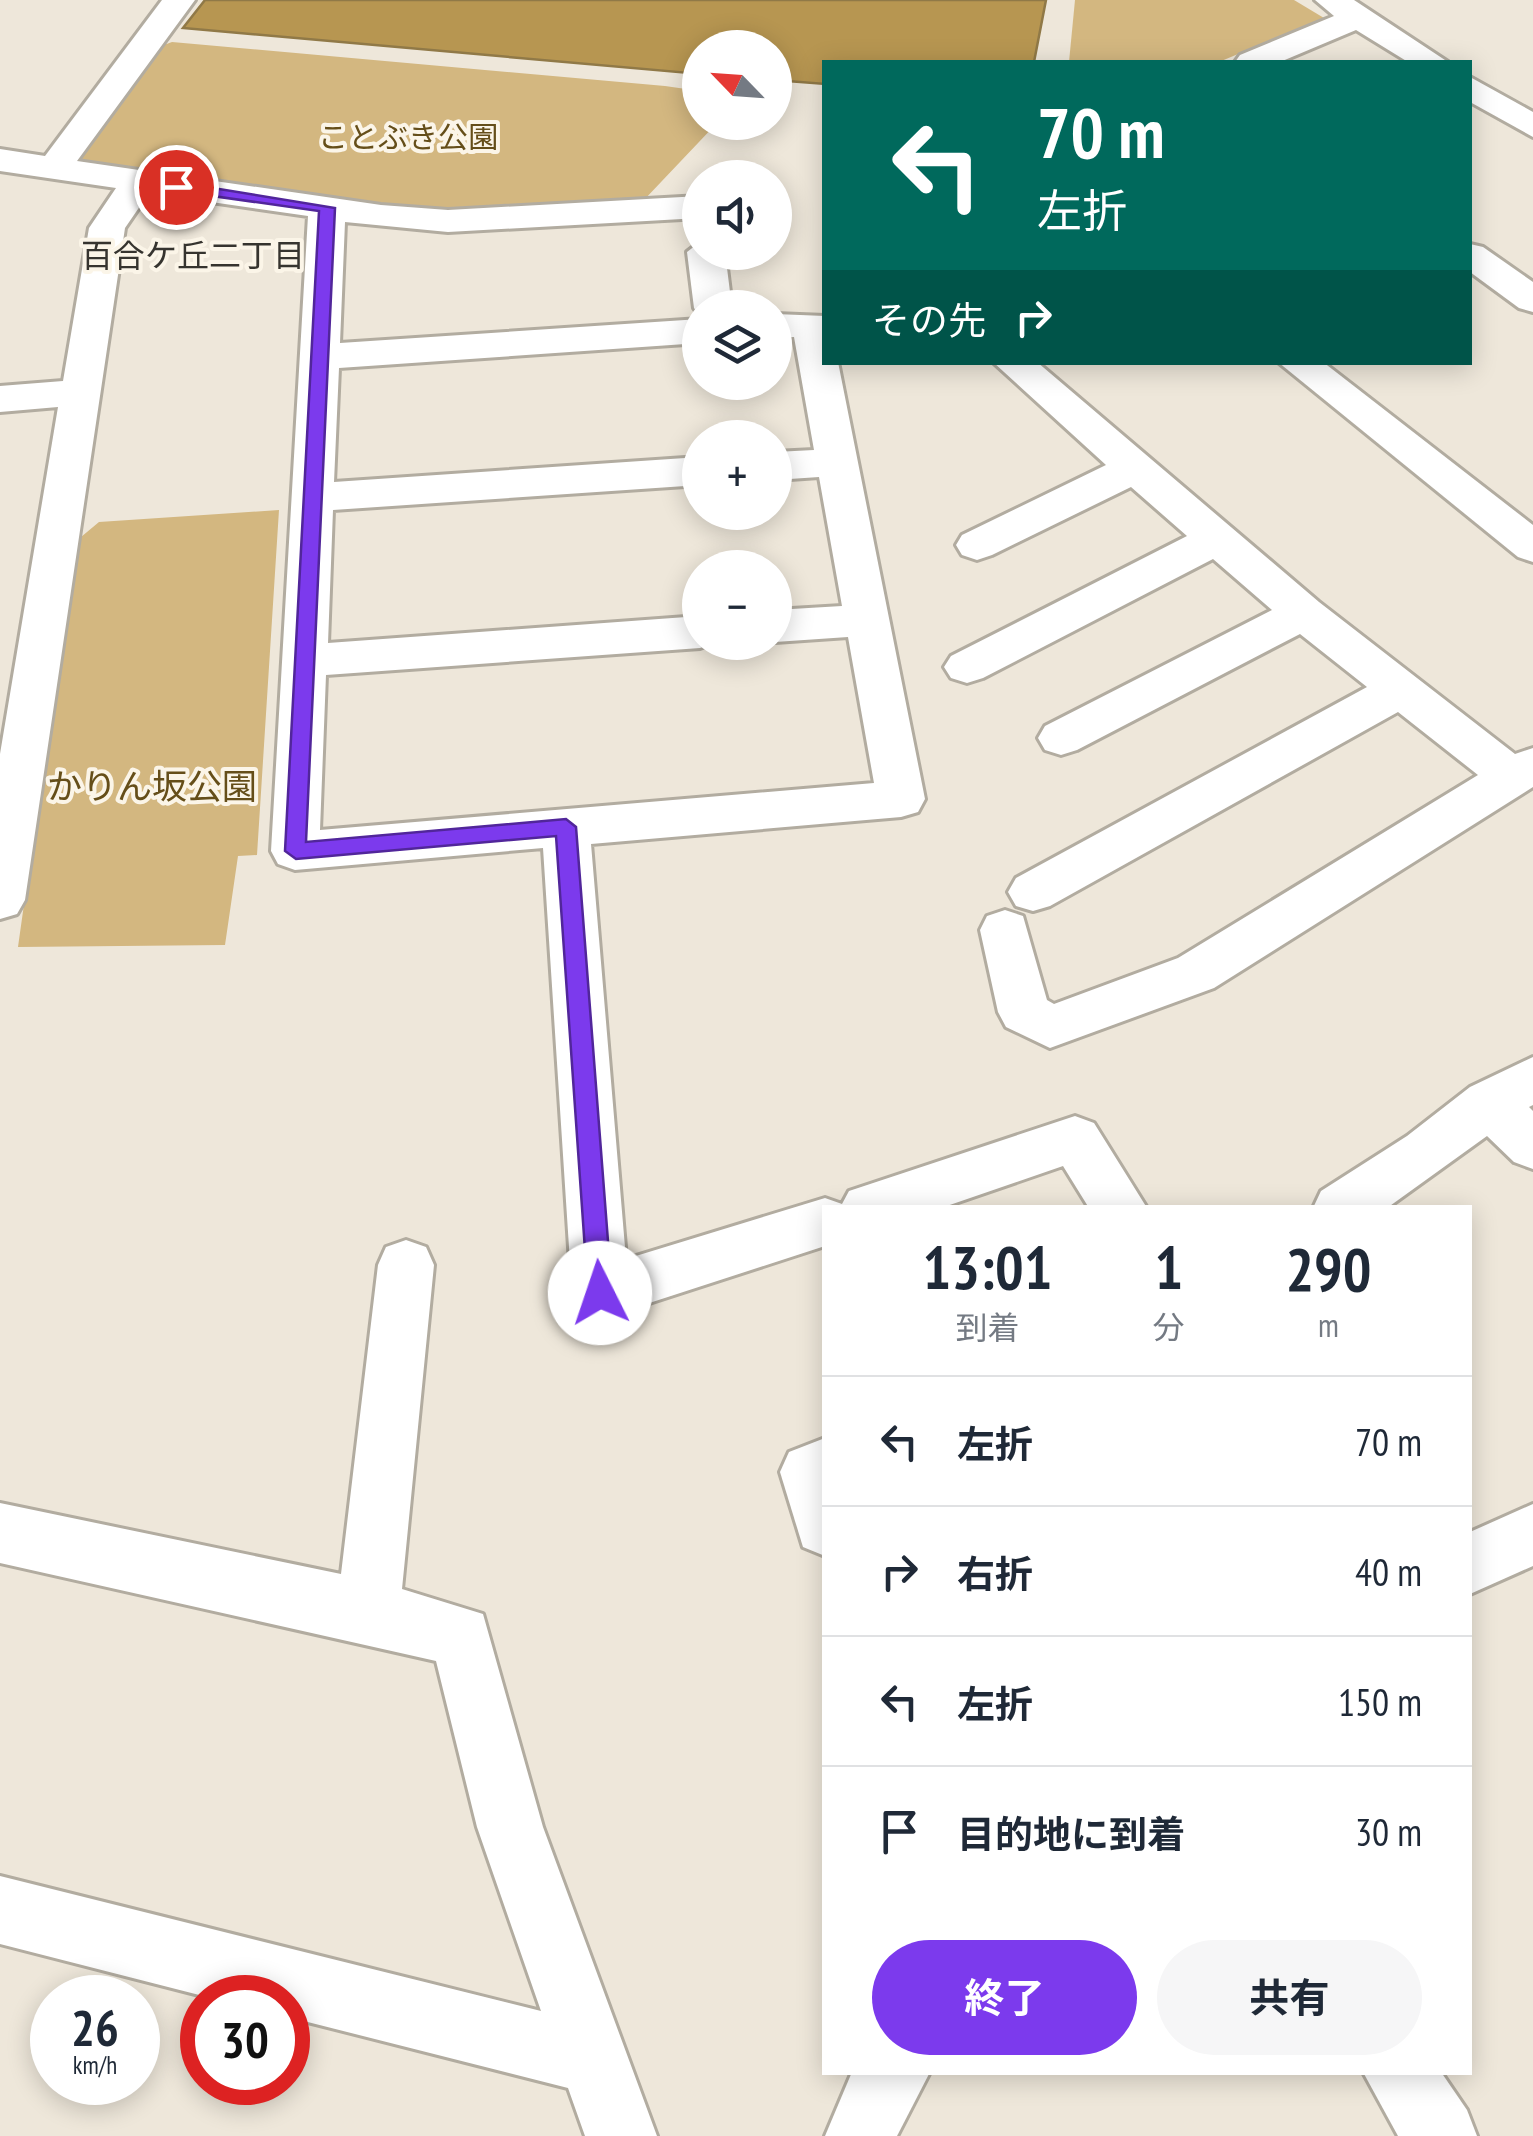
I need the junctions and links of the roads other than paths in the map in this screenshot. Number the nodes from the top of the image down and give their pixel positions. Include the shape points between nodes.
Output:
1 (179, 0) edge
2 (1345, 8) edge
3 (1255, 60) edge
4 (1428, 60) edge
5 (1472, 88) edge
6 (1526, 117) edge
7 (0, 160) edge
8 (52, 169) junction
9 (138, 182) junction
10 (327, 208) junction
11 (682, 208) edge
12 (1472, 256) edge
13 (1533, 300) edge
14 (792, 325) edge
15 (682, 332) edge
16 (318, 357) junction
17 (1015, 365) edge
18 (1301, 365) edge
19 (78, 394) junction
20 (0, 399) edge
21 (837, 462) junction
22 (792, 465) edge
23 (1134, 468) junction
24 (682, 472) edge
25 (313, 497) junction
26 (1217, 538) junction
27 (976, 544) dead end
28 (1533, 547) edge
29 (1304, 613) junction
30 (864, 620) junction
31 (792, 625) edge
32 (682, 633) edge
33 (304, 661) junction
34 (966, 667) dead end
35 (1398, 690) junction
36 (1060, 738) dead end
37 (1523, 772) edge
38 (566, 827) junction
39 (0, 900) edge
40 (1511, 1091) edge
41 (1533, 1146) edge
42 (877, 1205) edge
43 (1118, 1205) edge
44 (1345, 1205) edge
45 (822, 1223) edge
46 (406, 1266) dead end
47 (822, 1468) edge
48 (822, 1515) edge
49 (0, 1532) edge
50 (1533, 1534) edge
51 (1472, 1563) edge
52 (368, 1611) junction
53 (0, 1910) edge
54 (593, 2059) junction
55 (892, 2075) edge
56 (1400, 2075) edge
57 (622, 2136) edge
58 (861, 2136) edge
59 (1441, 2136) edge

1 - 8 street
2 - 3 street
2 - 4 street
5 - 6 street
7 - 8 street
8 - 9 street
9 - 10 street
9 - 19 street via 106,228
10 - 11 street via 448,221
10 - 16 street
12 - 13 street
14 - 21 street via 810,324
15 - 16 street
16 - 25 street
17 - 23 street
18 - 28 street
19 - 20 street
19 - 39 street
21 - 22 street
21 - 30 street
23 - 26 street
23 - 27 street
24 - 25 street
25 - 33 street
26 - 29 street
26 - 34 street
29 - 35 street
29 - 36 street
30 - 31 street
30 - 38 street via 901,799
32 - 33 street
33 - 38 street via 296,851
35 - 37 street
35 - 37 street via 1019,911 1024,1012 1050,1027 1196,972
38 - 45 street via 600,1293
40 - 41 street
40 - 44 street
42 - 43 street via 1075,1140
46 - 52 street
47 - 48 street via 810,1472
49 - 52 street
50 - 51 street
52 - 54 street via 460,1636 510,1828
53 - 54 street
54 - 57 street
55 - 58 street
56 - 59 street

